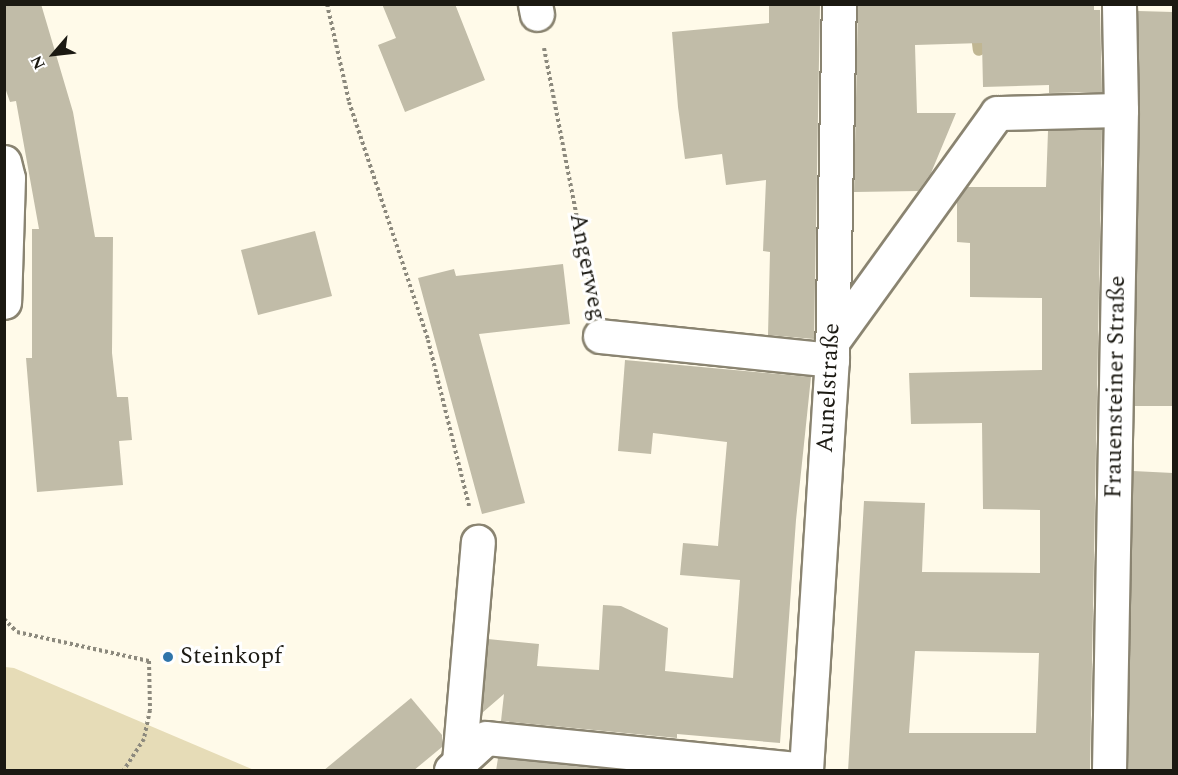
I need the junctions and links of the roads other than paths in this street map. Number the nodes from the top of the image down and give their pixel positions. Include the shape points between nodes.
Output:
1 (839, 4) edge
2 (1119, 4) edge
3 (1121, 110) junction
4 (4, 162) edge
5 (4, 302) edge
6 (600, 336) road end
7 (832, 351) junction
8 (478, 542) road end
9 (455, 766) edge
10 (805, 771) edge
11 (1109, 771) edge

1 - 7 street, Aunelstraße
2 - 3 street, Frauensteiner Straße
3 - 7 street via 997,113
3 - 11 street, Frauensteiner Straße
4 - 5 street via 8,178
6 - 7 street, Angerweg
7 - 10 street, Aunelstraße
8 - 9 street
9 - 10 street via 486,738

